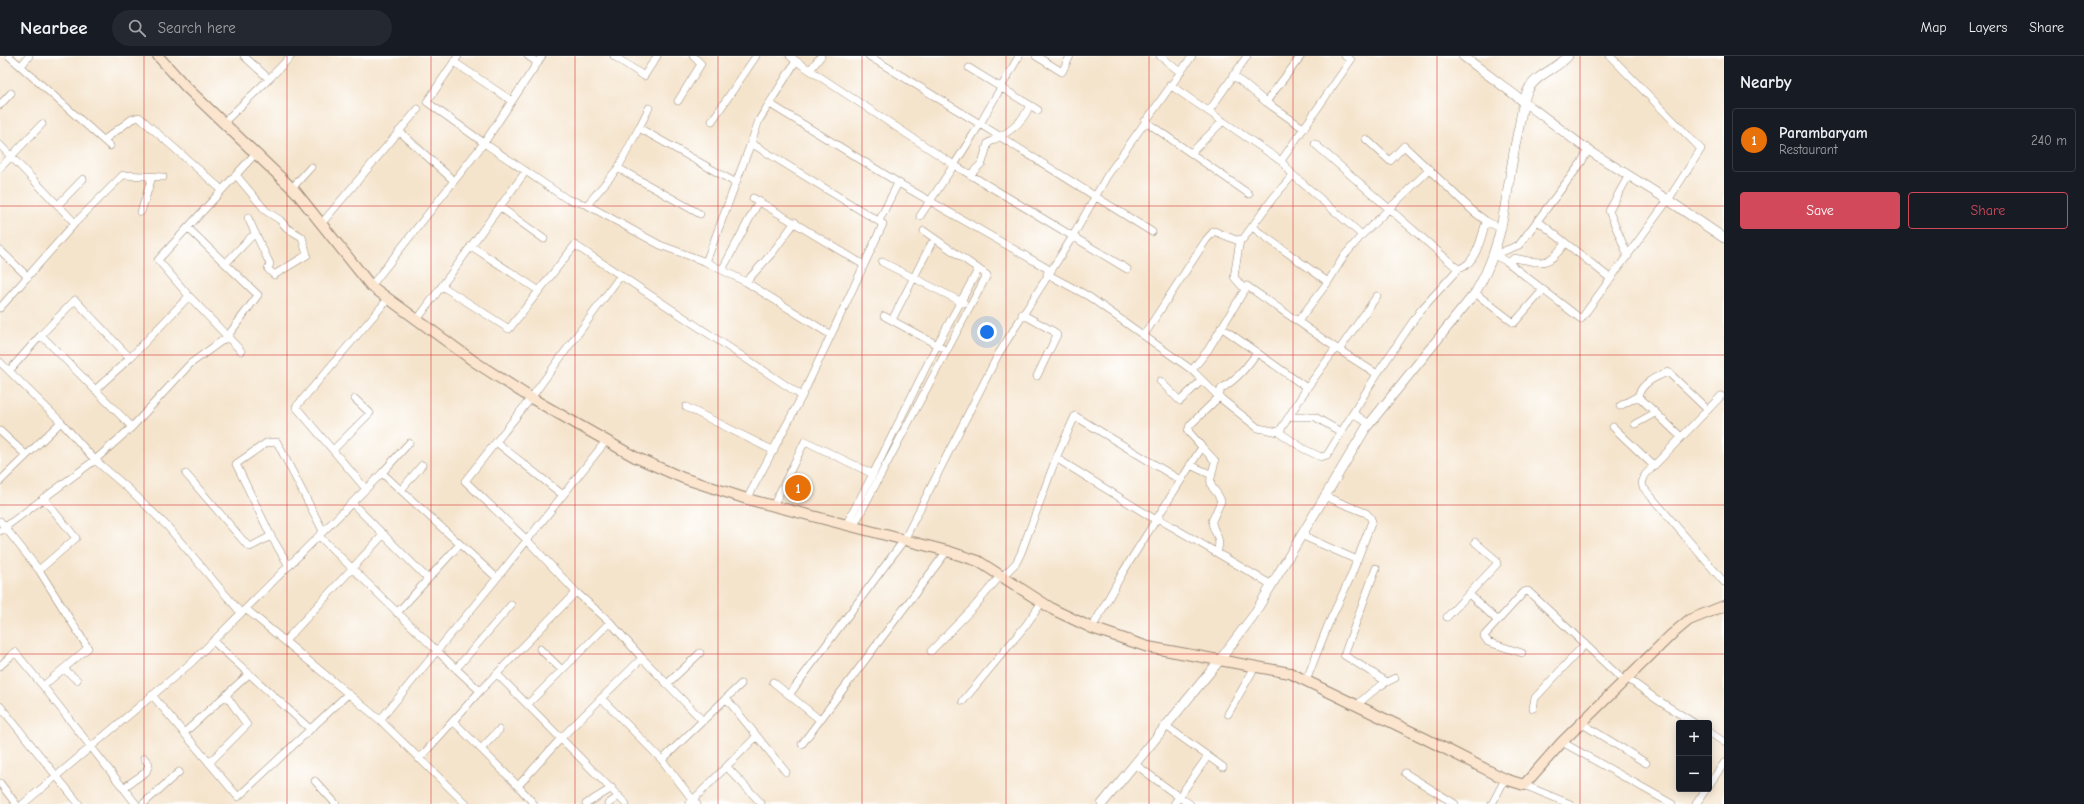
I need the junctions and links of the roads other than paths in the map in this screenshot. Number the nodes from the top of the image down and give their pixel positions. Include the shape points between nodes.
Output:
1 (9, 56) edge
2 (29, 56) edge
3 (158, 56) edge
4 (244, 56) edge
5 (291, 56) edge
6 (528, 56) edge
7 (542, 56) edge
8 (614, 56) edge
9 (657, 56) edge
10 (693, 56) edge
11 (756, 56) edge
12 (790, 56) edge
13 (821, 56) edge
14 (869, 56) edge
15 (1020, 56) edge
16 (1036, 56) edge
17 (1070, 56) edge
18 (1160, 56) edge
19 (1192, 56) edge
20 (1248, 56) edge
21 (1301, 56) edge
22 (1345, 56) edge
23 (1463, 56) edge
24 (1568, 56) edge
25 (1610, 56) edge
26 (456, 59) edge
27 (796, 61) junction
28 (538, 63) junction
29 (21, 66) junction
30 (968, 68) dead end
31 (810, 70) junction
32 (1180, 72) junction
33 (1233, 75) junction
34 (269, 79) junction
35 (1170, 85) junction
36 (1000, 87) junction
37 (11, 93) dead end
38 (512, 101) junction
39 (678, 101) dead end
40 (1525, 101) junction
41 (1266, 102) junction
42 (770, 104) junction
43 (0, 105) edge
44 (1030, 105) junction
45 (649, 108) dead end
46 (418, 109) dead end
47 (1038, 110) dead end
48 (1209, 111) junction
49 (712, 121) dead end
50 (1145, 121) junction
51 (1222, 121) junction
52 (223, 123) junction
53 (42, 124) dead end
54 (980, 124) junction
55 (639, 128) junction
56 (1303, 128) junction
57 (399, 131) junction
58 (1001, 136) junction
59 (1366, 138) dead end
60 (104, 140) junction
61 (484, 143) junction
62 (751, 143) junction
63 (1315, 144) dead end
64 (0, 145) edge
65 (110, 146) dead end
66 (1588, 150) junction
67 (1191, 153) junction
68 (255, 154) junction
69 (11, 156) junction
70 (1281, 161) junction
71 (954, 165) junction
72 (311, 167) dead end
73 (0, 168) edge
74 (618, 168) junction
75 (1430, 169) junction
76 (526, 171) junction
77 (236, 175) junction
78 (970, 175) junction
79 (1293, 175) junction
80 (1629, 175) junction
81 (152, 177) junction
82 (163, 177) dead end
83 (83, 179) dead end
84 (453, 180) junction
85 (736, 183) junction
86 (898, 183) junction
87 (292, 188) junction
88 (222, 190) junction
89 (1249, 194) dead end
90 (1096, 195) junction
91 (1668, 200) junction
92 (930, 201) junction
93 (58, 205) junction
94 (587, 205) junction
95 (500, 207) junction
96 (1390, 210) junction
97 (141, 212) dead end
98 (700, 214) dead end
99 (920, 216) dead end
100 (248, 218) dead end
101 (879, 221) junction
102 (1538, 221) junction
103 (795, 222) junction
104 (1486, 222) junction
105 (75, 223) junction
106 (322, 223) junction
107 (1252, 227) junction
108 (188, 228) junction
109 (1502, 229) junction
110 (924, 231) dead end
111 (1152, 232) dead end
112 (1362, 235) junction
113 (1073, 236) junction
114 (251, 237) dead end
115 (544, 238) dead end
116 (1724, 238) edge
117 (1240, 240) junction
118 (1565, 243) junction
119 (931, 244) dead end
120 (471, 246) junction
121 (0, 250) edge
122 (1494, 255) junction
123 (1628, 256) junction
124 (706, 262) junction
125 (882, 262) dead end
126 (226, 263) junction
127 (1509, 263) junction
128 (864, 265) junction
129 (1126, 269) dead end
130 (1458, 269) junction
131 (722, 270) junction
132 (978, 270) dead end
133 (1049, 272) junction
134 (621, 275) junction
135 (28, 277) junction
136 (914, 278) junction
137 (1611, 279) junction
138 (746, 282) junction
139 (1328, 282) junction
140 (371, 286) junction
141 (442, 286) junction
142 (538, 290) junction
143 (1245, 290) junction
144 (1543, 290) junction
145 (1475, 293) junction
146 (189, 296) junction
147 (1377, 296) dead end
148 (388, 299) junction
149 (961, 302) junction
150 (2, 303) edge
151 (970, 306) junction
152 (1022, 314) junction
153 (884, 316) dead end
154 (417, 320) junction
155 (892, 320) junction
156 (1298, 321) junction
157 (1221, 327) junction
158 (41, 335) junction
159 (830, 335) junction
160 (1144, 335) junction
161 (227, 337) junction
162 (938, 345) junction
163 (1338, 349) junction
164 (947, 350) junction
165 (241, 351) dead end
166 (1257, 353) junction
167 (130, 358) junction
168 (0, 362) edge
169 (10, 370) junction
170 (1192, 370) junction
171 (1377, 374) junction
172 (1037, 376) dead end
173 (1202, 380) junction
174 (1160, 381) dead end
175 (1307, 388) junction
176 (95, 390) junction
177 (802, 396) junction
178 (1638, 396) junction
179 (1720, 396) dead end
180 (1219, 397) junction
181 (531, 398) junction
182 (355, 399) dead end
183 (1620, 406) dead end
184 (686, 407) dead end
185 (1708, 410) junction
186 (1353, 413) junction
187 (1655, 413) junction
188 (1289, 417) junction
189 (61, 422) junction
190 (1368, 424) junction
191 (1635, 424) dead end
192 (132, 427) junction
193 (1613, 427) dead end
194 (0, 431) edge
195 (1280, 432) junction
196 (1341, 432) junction
197 (1681, 437) junction
198 (606, 441) junction
199 (496, 442) junction
200 (409, 443) dead end
201 (1202, 447) junction
202 (333, 450) junction
203 (774, 451) junction
204 (26, 455) junction
205 (1056, 458) junction
206 (95, 460) junction
207 (422, 465) dead end
208 (1190, 466) junction
209 (1654, 466) junction
210 (382, 473) junction
211 (186, 474) dead end
212 (873, 474) junction
213 (1212, 475) junction
214 (1180, 480) junction
215 (0, 481) edge
216 (366, 489) junction
217 (401, 490) junction
218 (563, 494) junction
219 (1324, 496) junction
220 (43, 498) junction
221 (747, 499) junction
222 (352, 503) junction
223 (773, 506) junction
224 (1157, 519) junction
225 (0, 521) edge
226 (849, 526) junction
227 (3, 529) edge
228 (321, 534) junction
229 (384, 534) junction
230 (1301, 535) junction
231 (271, 536) junction
232 (527, 540) junction
233 (904, 540) junction
234 (1475, 542) dead end
235 (460, 544) junction
236 (947, 551) junction
237 (1217, 553) junction
238 (1357, 560) junction
239 (289, 566) junction
240 (1376, 568) dead end
241 (352, 569) junction
242 (39, 570) junction
243 (1002, 576) junction
244 (497, 578) junction
245 (428, 579) junction
246 (1724, 582) edge
247 (1272, 585) junction
248 (576, 592) junction
249 (1470, 595) junction
250 (1042, 602) junction
251 (511, 605) dead end
252 (1724, 606) edge
253 (243, 611) junction
254 (397, 613) junction
255 (1447, 617) dead end
256 (1498, 620) junction
257 (610, 622) junction
258 (1092, 628) junction
259 (213, 641) junction
260 (285, 641) junction
261 (1585, 644) junction
262 (540, 649) dead end
263 (437, 651) junction
264 (931, 651) dead end
265 (700, 652) dead end
266 (1522, 653) dead end
267 (642, 658) junction
268 (1219, 661) junction
269 (0, 666) edge
270 (1255, 667) junction
271 (64, 669) junction
272 (456, 669) junction
273 (562, 670) junction
274 (249, 674) junction
275 (497, 674) junction
276 (1395, 678) dead end
277 (1625, 679) junction
278 (77, 680) dead end
279 (1306, 681) junction
280 (774, 682) dead end
281 (1386, 682) junction
282 (667, 684) junction
283 (741, 684) dead end
284 (43, 686) junction
285 (480, 690) junction
286 (348, 694) junction
287 (226, 695) junction
288 (789, 695) junction
289 (152, 696) junction
290 (601, 698) junction
291 (726, 698) junction
292 (964, 701) dead end
293 (528, 704) junction
294 (0, 706) edge
295 (1357, 706) junction
296 (1533, 708) dead end
297 (1228, 714) dead end
298 (380, 720) junction
299 (820, 720) junction
300 (1689, 720) edge
301 (453, 721) junction
302 (704, 721) junction
303 (1581, 723) junction
304 (1166, 726) junction
305 (310, 729) junction
306 (499, 730) dead end
307 (184, 733) junction
308 (1712, 734) edge
309 (756, 737) junction
310 (562, 738) junction
311 (1562, 742) junction
312 (1724, 742) edge
313 (802, 744) dead end
314 (90, 747) junction
315 (481, 749) junction
316 (1208, 756) junction
317 (144, 758) dead end
318 (419, 759) junction
319 (662, 760) junction
320 (209, 763) junction
321 (1646, 763) dead end
322 (1724, 763) edge
323 (1135, 764) junction
324 (727, 767) junction
325 (1223, 767) dead end
326 (179, 772) dead end
327 (786, 772) dead end
328 (1404, 773) dead end
329 (55, 776) junction
330 (1505, 780) junction
331 (1712, 780) edge
332 (314, 781) dead end
333 (0, 783) edge
334 (1524, 785) junction
335 (518, 786) junction
336 (123, 788) junction
337 (612, 788) junction
338 (1704, 792) edge
339 (619, 796) junction
340 (1179, 796) junction
341 (693, 803) edge
342 (761, 803) edge
343 (16, 804) edge
344 (23, 804) edge
345 (80, 804) edge
346 (136, 804) edge
347 (143, 804) edge
348 (336, 804) edge
349 (466, 804) edge
350 (534, 804) edge
351 (586, 804) edge
352 (608, 804) edge
353 (626, 804) edge
354 (1102, 804) edge
355 (1174, 804) edge
356 (1190, 804) edge
357 (1455, 804) edge
358 (1492, 804) edge
359 (1570, 804) edge
360 (1672, 804) edge
361 (1696, 804) edge

1 - 29 street
2 - 29 street
3 - 52 main road
4 - 34 street
5 - 34 street
6 - 28 street
7 - 28 street
8 - 9 street via 644,76
10 - 39 street via 701,64
11 - 49 street
12 - 27 street
13 - 31 street
14 - 54 street
15 - 36 street
16 - 17 street via 1062,72
18 - 32 street
19 - 32 street
20 - 33 street
21 - 41 street
22 - 56 street via 1351,60
23 - 40 street
24 - 40 street via 1535,81
25 - 91 street via 1701,149
26 - 38 street
26 - 61 street via 427,102
27 - 31 street
27 - 42 street
28 - 38 street
29 - 60 street
30 - 36 street
31 - 71 street
32 - 35 street
33 - 41 street
33 - 48 street
34 - 52 street
35 - 48 street
35 - 50 street
36 - 44 street
36 - 54 street
37 - 43 street
38 - 61 street
40 - 66 street
40 - 109 street via 1515,144
41 - 56 street
42 - 62 street via 759,120
42 - 86 street
44 - 47 street
44 - 58 street via 1024,119
45 - 55 street
46 - 57 street
48 - 51 street
50 - 67 street
50 - 90 street
51 - 67 street
51 - 70 street
52 - 68 main road
53 - 69 street
54 - 58 street
54 - 71 street
55 - 74 street
55 - 85 street
56 - 70 street
57 - 84 street
57 - 106 street
58 - 78 street via 988,143 982,163
58 - 90 street
59 - 75 street via 1390,161 1404,146
60 - 65 street
60 - 88 street via 132,119 139,117
61 - 76 street
61 - 84 street
62 - 85 street
62 - 101 street
63 - 96 street
64 - 69 street
66 - 80 street
66 - 102 street
67 - 89 street
68 - 77 street
68 - 87 main road
69 - 73 street
69 - 93 street
70 - 79 street
71 - 78 street
71 - 92 street
72 - 87 street
74 - 94 street
74 - 98 street
75 - 96 street
75 - 104 street
76 - 94 street via 567,199
76 - 95 street
77 - 88 street
77 - 100 street via 266,211 280,220 286,228 302,237 307,256 274,275 268,269 270,264
78 - 113 street
79 - 107 street
79 - 112 street
80 - 91 street
80 - 123 street via 1609,211
81 - 82 street
81 - 97 street
81 - 105 street via 123,175
83 - 93 street
84 - 140 street
85 - 124 street
86 - 92 street
86 - 101 street
87 - 106 main road
88 - 108 street
90 - 111 street
90 - 113 street
91 - 116 street
91 - 123 street
92 - 99 street
92 - 133 street
93 - 105 street
94 - 124 street via 660,245
95 - 115 street
95 - 120 street
96 - 112 street
96 - 130 street
101 - 128 street via 884,224
102 - 118 street
102 - 122 street via 1519,245
103 - 128 street
103 - 131 street via 756,199
103 - 138 street
104 - 109 street
104 - 130 street via 1478,248 1468,263
105 - 135 street
106 - 140 main road
107 - 117 street
107 - 139 street
108 - 126 street
108 - 146 street via 158,260
109 - 122 street
110 - 151 street via 987,275
112 - 139 street via 1344,256
113 - 129 street
113 - 133 street
114 - 126 street
117 - 143 street via 1234,277
117 - 160 street via 1214,231
118 - 127 street via 1555,258 1541,263 1514,258
118 - 137 street
119 - 136 street
120 - 141 street
120 - 142 street
121 - 135 street
122 - 127 street
122 - 145 street
123 - 137 street
124 - 131 street
125 - 136 street
126 - 161 street via 258,295
127 - 144 street
128 - 159 street
130 - 171 street via 1420,311
131 - 138 street
132 - 149 street
133 - 152 street
133 - 160 street
134 - 142 street via 575,245
134 - 177 street
134 - 181 street
135 - 150 street
136 - 149 street
136 - 155 street
137 - 144 street via 1581,319
138 - 159 street
139 - 156 street
140 - 148 main road
141 - 142 street via 509,328
141 - 154 street
143 - 156 street via 1247,286
143 - 157 street
144 - 145 street via 1514,323
145 - 190 street
146 - 161 street
146 - 167 street
147 - 163 street
148 - 154 main road
148 - 202 street via 296,407
149 - 151 street
149 - 162 street
151 - 164 street
152 - 172 street via 1053,330 1057,335
152 - 233 street via 995,359
153 - 155 street
154 - 181 main road
155 - 162 street
156 - 163 street
157 - 166 street
157 - 170 street
158 - 167 street via 75,300
158 - 169 street
158 - 176 street
159 - 177 street
160 - 170 street
161 - 165 street
161 - 192 street via 190,364
162 - 164 street
162 - 212 street
163 - 171 street
163 - 175 street
164 - 226 street
166 - 175 street
166 - 180 street via 1238,378 1221,389
167 - 176 street
168 - 169 street
169 - 189 street
170 - 173 street
171 - 186 street
173 - 174 street via 1180,401
173 - 180 street
175 - 188 street
176 - 192 street
177 - 203 street
178 - 183 street
178 - 185 street via 1640,389 1654,377 1668,372
178 - 187 street
179 - 185 street
180 - 195 street via 1258,428
180 - 201 street via 1190,425 1188,431
181 - 198 main road
181 - 199 street
182 - 202 street via 370,413
184 - 203 street
185 - 197 street
186 - 190 street
186 - 196 street
187 - 191 street
187 - 197 street
188 - 195 street
188 - 196 street via 1315,417
189 - 204 street
189 - 206 street
190 - 219 street
192 - 206 street
193 - 209 street
194 - 204 street
195 - 196 street via 1304,449 1321,457 1327,455
197 - 209 street
198 - 218 street
198 - 221 main road via 683,478
199 - 218 street
199 - 232 street via 465,481
200 - 210 street
201 - 208 street
201 - 213 street via 1215,461
202 - 216 street
203 - 221 street
204 - 215 street
205 - 214 street via 1075,416
205 - 224 street
205 - 243 street via 1021,553 1016,563
206 - 220 street
206 - 253 street via 168,528
207 - 217 street
208 - 213 street
208 - 214 street
209 - 246 street via 1645,475 1643,487
210 - 216 street
210 - 217 street
211 - 231 street via 247,545 250,547
212 - 223 street via 805,441
212 - 226 street
213 - 237 street via 1212,486 1219,494 1220,501 1212,521 1218,537
214 - 224 street
216 - 222 street
217 - 235 street
218 - 232 street
219 - 230 street
219 - 238 street via 1370,517 1371,524
220 - 227 street
220 - 242 street via 76,538
221 - 223 main road
222 - 228 street
222 - 229 street
223 - 226 main road
224 - 237 street
224 - 258 street via 1123,572
225 - 227 street
226 - 233 main road
227 - 242 street
228 - 231 street via 277,442 266,443 236,464
228 - 239 street
228 - 241 street
229 - 241 street
229 - 245 street
230 - 238 street
230 - 247 street
231 - 239 street
232 - 244 street
232 - 248 street
233 - 236 main road
233 - 288 street
234 - 249 street via 1496,560 1497,564
235 - 244 street
235 - 245 street
236 - 243 main road via 978,561
236 - 299 street
237 - 247 street
238 - 279 street
239 - 253 street
240 - 281 street via 1344,655
241 - 254 street
241 - 260 street
242 - 271 street via 88,648
243 - 250 main road
243 - 264 street
244 - 263 street
245 - 254 street
247 - 268 street via 1253,616
248 - 257 street
248 - 275 street
249 - 255 street
249 - 256 street
250 - 258 main road via 1072,620
250 - 292 street
251 - 272 street
252 - 277 main road via 1689,620
253 - 259 street
253 - 260 street
254 - 263 street
256 - 261 street via 1524,592 1528,591
256 - 266 street via 1484,636 1485,639
257 - 267 street
257 - 273 street
258 - 268 main road via 1148,647
259 - 274 street
259 - 289 street
260 - 286 street
261 - 277 street
261 - 296 street via 1535,698
262 - 273 street
263 - 272 street
263 - 298 street
265 - 282 street
267 - 282 street
267 - 290 street
268 - 270 main road
268 - 304 street
269 - 284 street via 15,652
270 - 279 main road via 1290,673
270 - 297 street
271 - 278 street
271 - 284 street
272 - 285 street
273 - 293 street
274 - 287 street
274 - 305 street
275 - 285 street
275 - 293 street
276 - 281 street
277 - 300 street
277 - 303 main road
279 - 295 main road
280 - 288 street
281 - 295 street
282 - 302 street
283 - 291 street
284 - 314 street
285 - 301 street
286 - 298 street
286 - 305 street
287 - 307 street
287 - 320 street via 247,726
288 - 299 street
289 - 307 street
289 - 314 street
290 - 310 street
290 - 319 street
291 - 302 street
291 - 309 street
293 - 310 street
294 - 329 street
295 - 330 main road
298 - 318 street
299 - 313 street
301 - 315 street
301 - 318 street
302 - 319 street
303 - 311 main road
303 - 321 street
304 - 316 street
304 - 323 street
305 - 320 street via 238,797
306 - 315 street
307 - 320 street
308 - 312 street
309 - 324 street
309 - 327 street
310 - 335 street
310 - 337 street
311 - 334 main road
311 - 360 street
314 - 329 street
314 - 336 street
315 - 335 street
316 - 325 street
316 - 340 street
317 - 336 street via 149,764 146,772
318 - 349 street
319 - 341 street
322 - 331 street
323 - 340 street
323 - 354 street
324 - 341 street
324 - 342 street
326 - 347 street
328 - 357 street
329 - 344 street
329 - 345 street
330 - 334 main road
330 - 358 street
332 - 348 street
333 - 343 street
334 - 359 street
335 - 350 street
336 - 346 street
337 - 339 street
337 - 351 street
338 - 361 street
339 - 352 street
339 - 353 street
340 - 355 street
340 - 356 street

